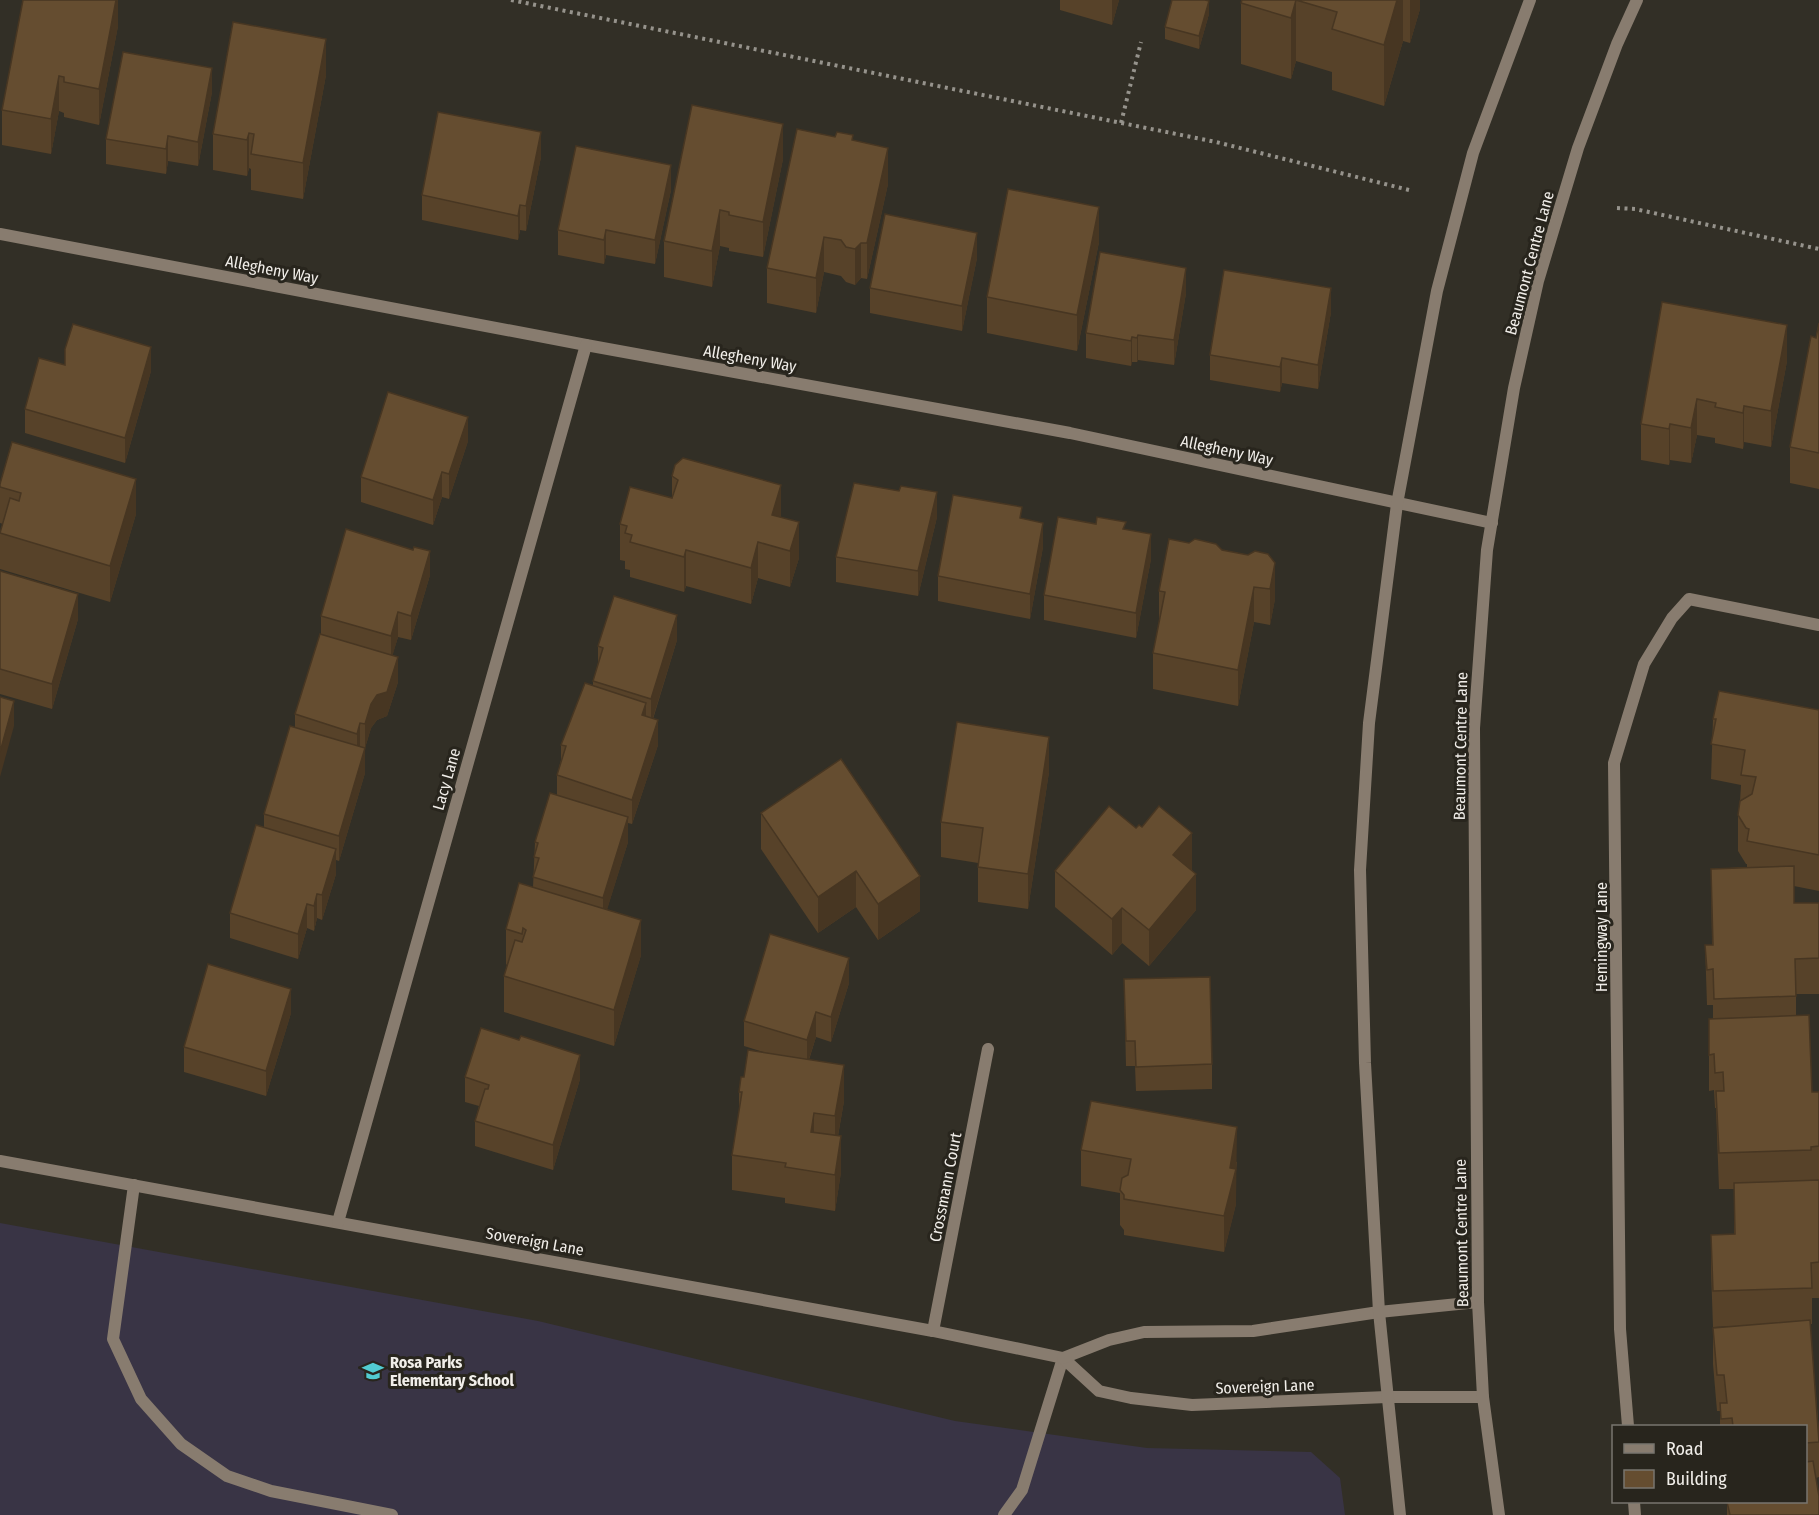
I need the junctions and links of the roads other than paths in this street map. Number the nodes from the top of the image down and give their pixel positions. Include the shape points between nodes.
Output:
1 (1530, 0) edge
2 (1637, 0) edge
3 (0, 234) edge
4 (586, 345) junction
5 (1397, 504) junction
6 (1492, 523) junction
7 (1819, 625) edge
8 (988, 1049) dead end
9 (0, 1161) edge
10 (134, 1185) junction
11 (338, 1222) junction
12 (1478, 1302) junction
13 (1379, 1312) junction
14 (933, 1331) junction
15 (1062, 1358) junction
16 (1387, 1397) junction
17 (1483, 1397) junction
18 (1628, 1425) edge
19 (392, 1515) edge
20 (1004, 1515) edge
21 (1400, 1515) edge
22 (1498, 1515) edge

1 - 5 street via 1473,153 1437,291
2 - 6 street, Beaumont Centre Lane via 1578,148 1538,281 1514,388
3 - 4 street, Allegheny Way
4 - 5 street, Allegheny Way via 1070,433
4 - 11 street, Lacy Lane
5 - 6 street, Allegheny Way
5 - 13 street via 1369,723 1360,870 1365,1063
6 - 12 street, Beaumont Centre Lane via 1474,728
7 - 18 street, Hemingway Lane via 1689,599 1672,618 1644,664 1614,763 1620,1329
8 - 14 street, Crossmann Court
9 - 10 street, Sovereign Lane
10 - 11 street, Sovereign Lane
10 - 19 street via 113,1339 141,1399 181,1444 227,1476 272,1491
11 - 14 street, Sovereign Lane
12 - 13 street
12 - 17 street, Beaumont Centre Lane
13 - 15 street via 1253,1331 1144,1332
13 - 16 street
14 - 15 street, Sovereign Lane
15 - 16 street, Sovereign Lane via 1099,1391 1192,1405
15 - 20 street via 1022,1490
16 - 17 street, Sovereign Lane
16 - 21 street
17 - 22 street, Beaumont Centre Lane

